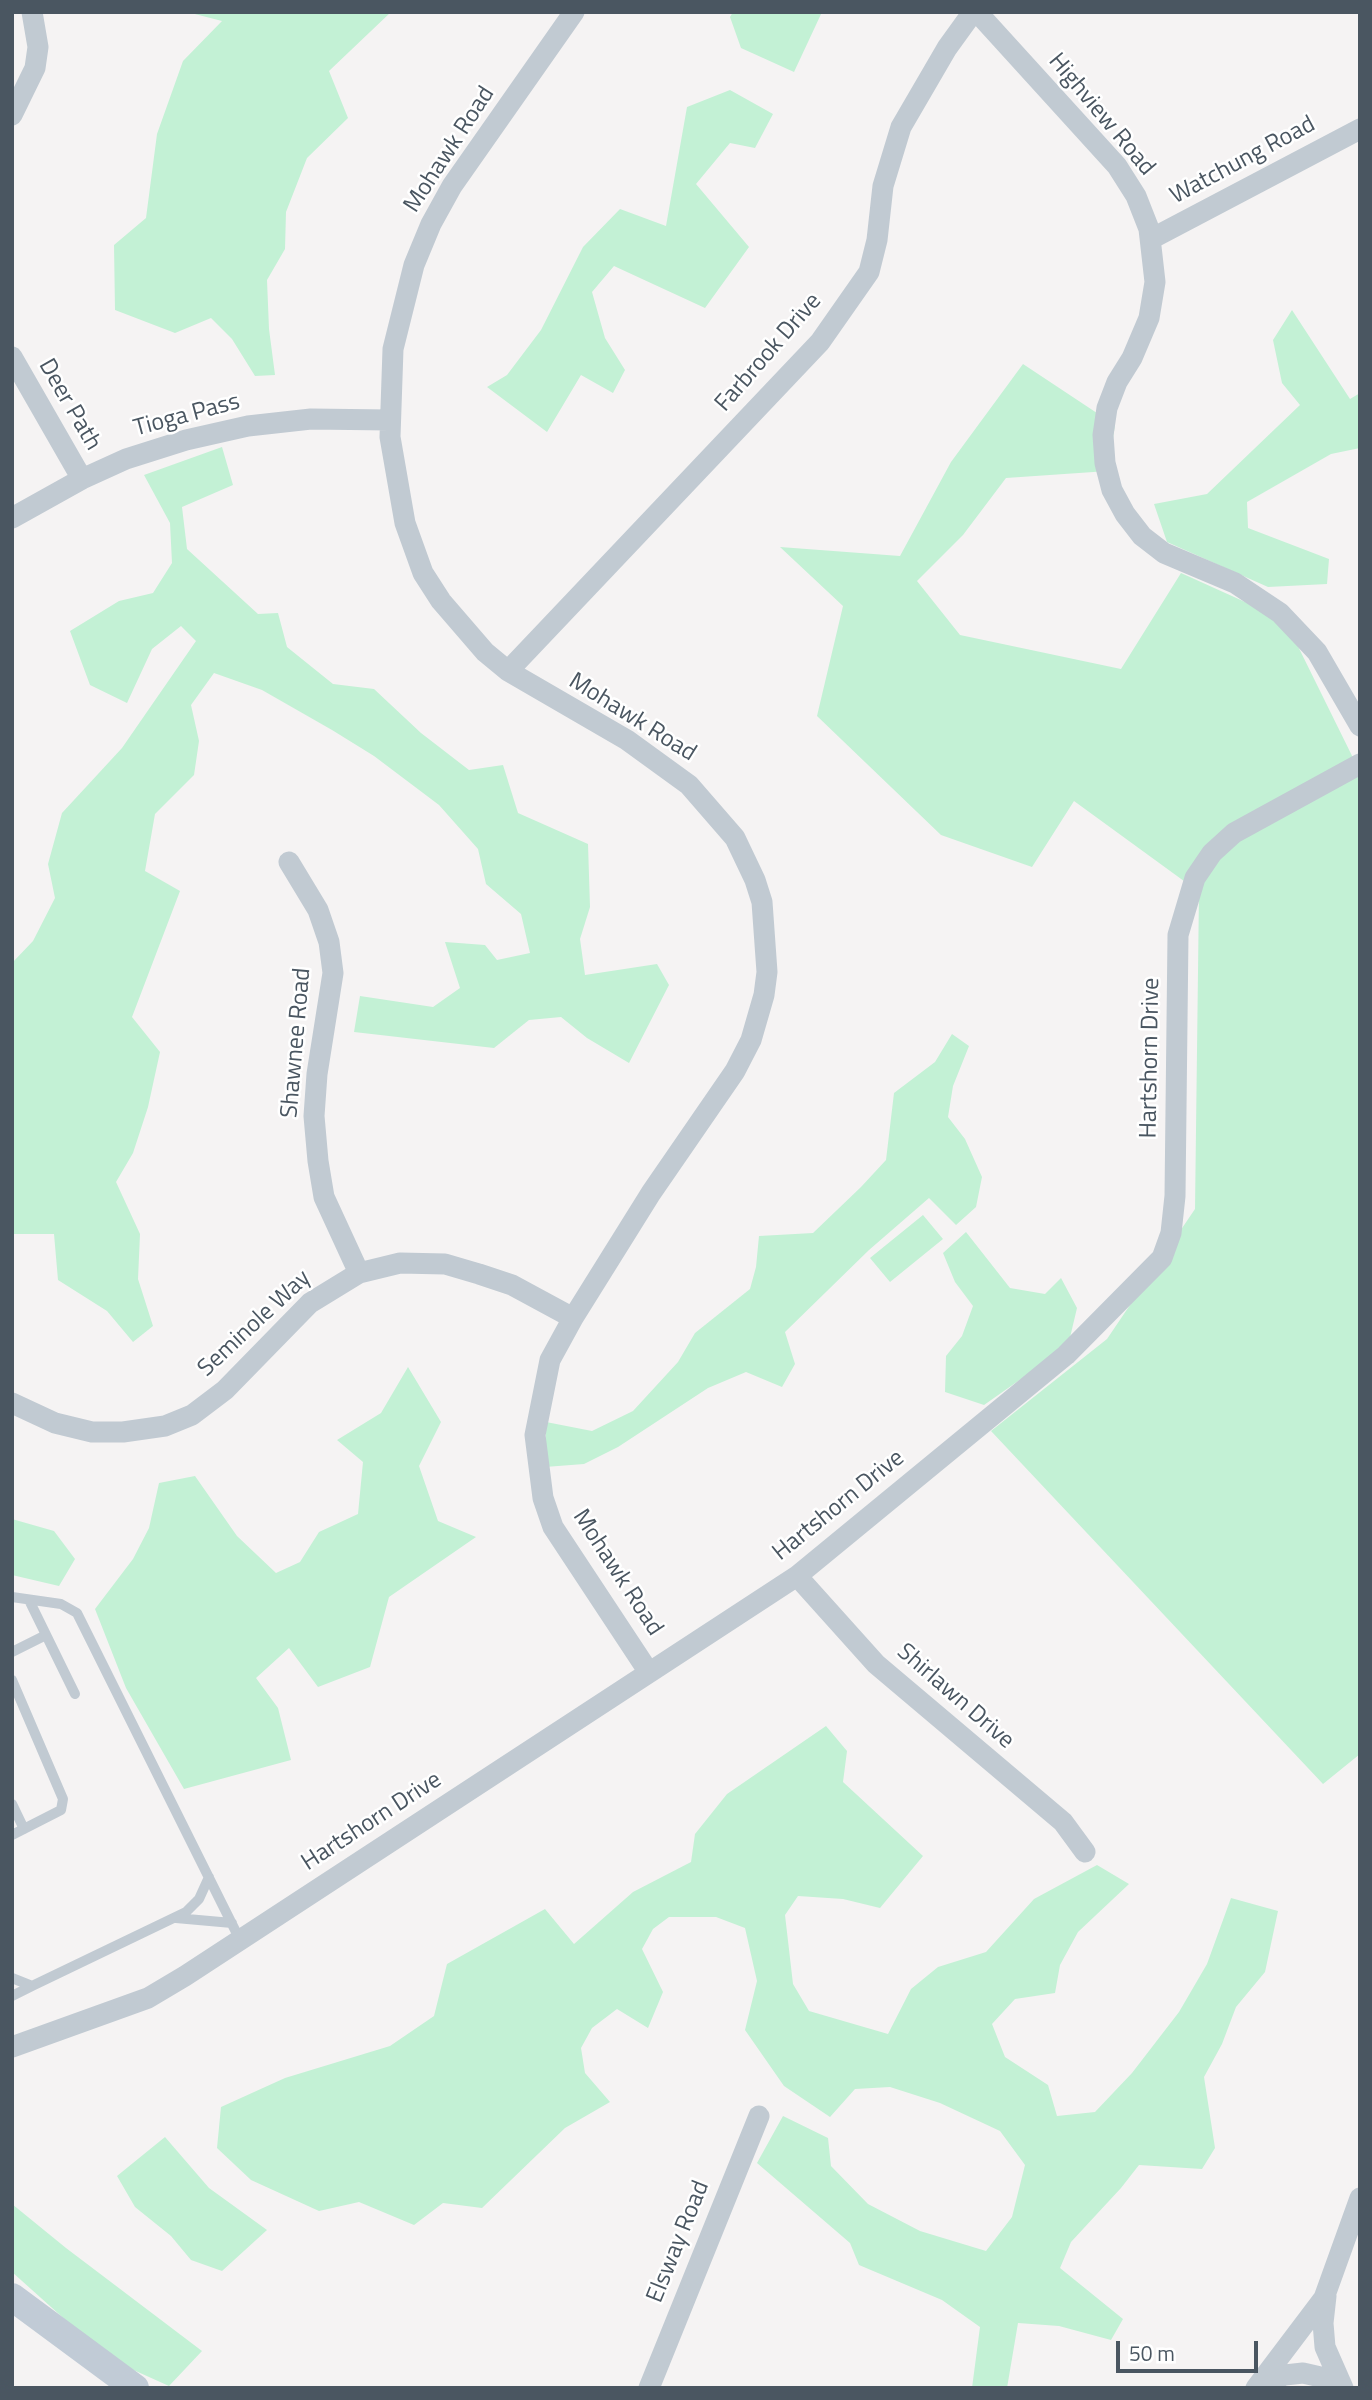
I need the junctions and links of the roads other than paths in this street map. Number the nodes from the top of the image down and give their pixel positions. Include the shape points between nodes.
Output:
1 (32, 12) edge
2 (575, 12) edge
3 (975, 12) edge
4 (12, 115) edge
5 (1360, 129) edge
6 (1151, 239) junction
7 (12, 358) edge
8 (389, 420) junction
9 (82, 479) junction
10 (12, 518) edge
11 (508, 671) junction
12 (1360, 726) edge
13 (1360, 764) edge
14 (289, 862) dead end
15 (359, 1273) junction
16 (573, 1318) junction
17 (12, 1403) edge
18 (797, 1576) junction
19 (12, 1597) edge
20 (29, 1600) junction
21 (46, 1635) junction
22 (12, 1652) edge
23 (649, 1671) junction
24 (12, 1680) edge
25 (75, 1694) dead end
26 (12, 1804) edge
27 (24, 1829) junction
28 (12, 1835) edge
29 (1085, 1852) dead end
30 (209, 1877) junction
31 (176, 1917) junction
32 (236, 1932) junction
33 (12, 1978) edge
34 (32, 1986) junction
35 (12, 1996) edge
36 (12, 2047) edge
37 (758, 2116) dead end
38 (1360, 2198) edge
39 (1327, 2291) junction
40 (12, 2297) edge
41 (1340, 2384) edge
42 (1257, 2386) edge
43 (135, 2388) edge
44 (649, 2388) edge

1 - 4 street via 38,47 35,68
2 - 8 street, Mohawk Road via 452,186 431,224 401,306
3 - 6 street, Highview Road via 1117,166 1136,196
3 - 11 street, Farbrook Drive via 947,48 901,127 883,186 869,272 820,342
5 - 6 street, Watchung Road
6 - 12 street, Highview Road via 1155,282 1149,318 1107,408 1103,449 1112,490 1133,525 1164,553 1235,583 1299,631 1332,674
7 - 9 street, Deer Path
8 - 9 street, Tioga Pass via 311,419 248,426 126,459
8 - 11 street, Mohawk Road via 395,481 422,573 462,628
9 - 10 street, Tioga Pass
11 - 16 street, Mohawk Road via 627,740 706,801 746,858 766,925 764,995 741,1061
13 - 18 street, Hartshorn Drive via 1234,833 1212,853 1195,878 1178,935 1175,1196 1171,1233 1162,1258 1066,1355
14 - 15 street, Shawnee Road via 318,910 329,942 333,973 315,1105 318,1161 324,1197
15 - 16 street, Seminole Way via 400,1263 444,1264 512,1285
15 - 17 street, Seminole Way via 310,1303 225,1391 192,1415 165,1426 92,1433 55,1423
16 - 23 street, Mohawk Road via 551,1360 535,1436 543,1498 553,1527
18 - 23 street, Hartshorn Drive
18 - 29 street, Shirlawn Drive via 876,1664 1063,1822
19 - 20 lane
20 - 21 lane
20 - 30 lane via 61,1604 77,1613
21 - 22 lane
21 - 25 lane
23 - 32 street, Hartshorn Drive
24 - 27 lane via 63,1799 61,1810
26 - 27 lane
27 - 28 lane
30 - 31 lane via 194,1905
30 - 32 lane
31 - 32 lane
31 - 34 lane
32 - 36 street, Hartshorn Drive via 148,1998
33 - 34 lane
34 - 35 lane
37 - 44 street, Elsway Road
38 - 39 street
39 - 41 street via 1325,2347
39 - 42 street
40 - 43 street
41 - 42 street via 1303,2374 1285,2375

